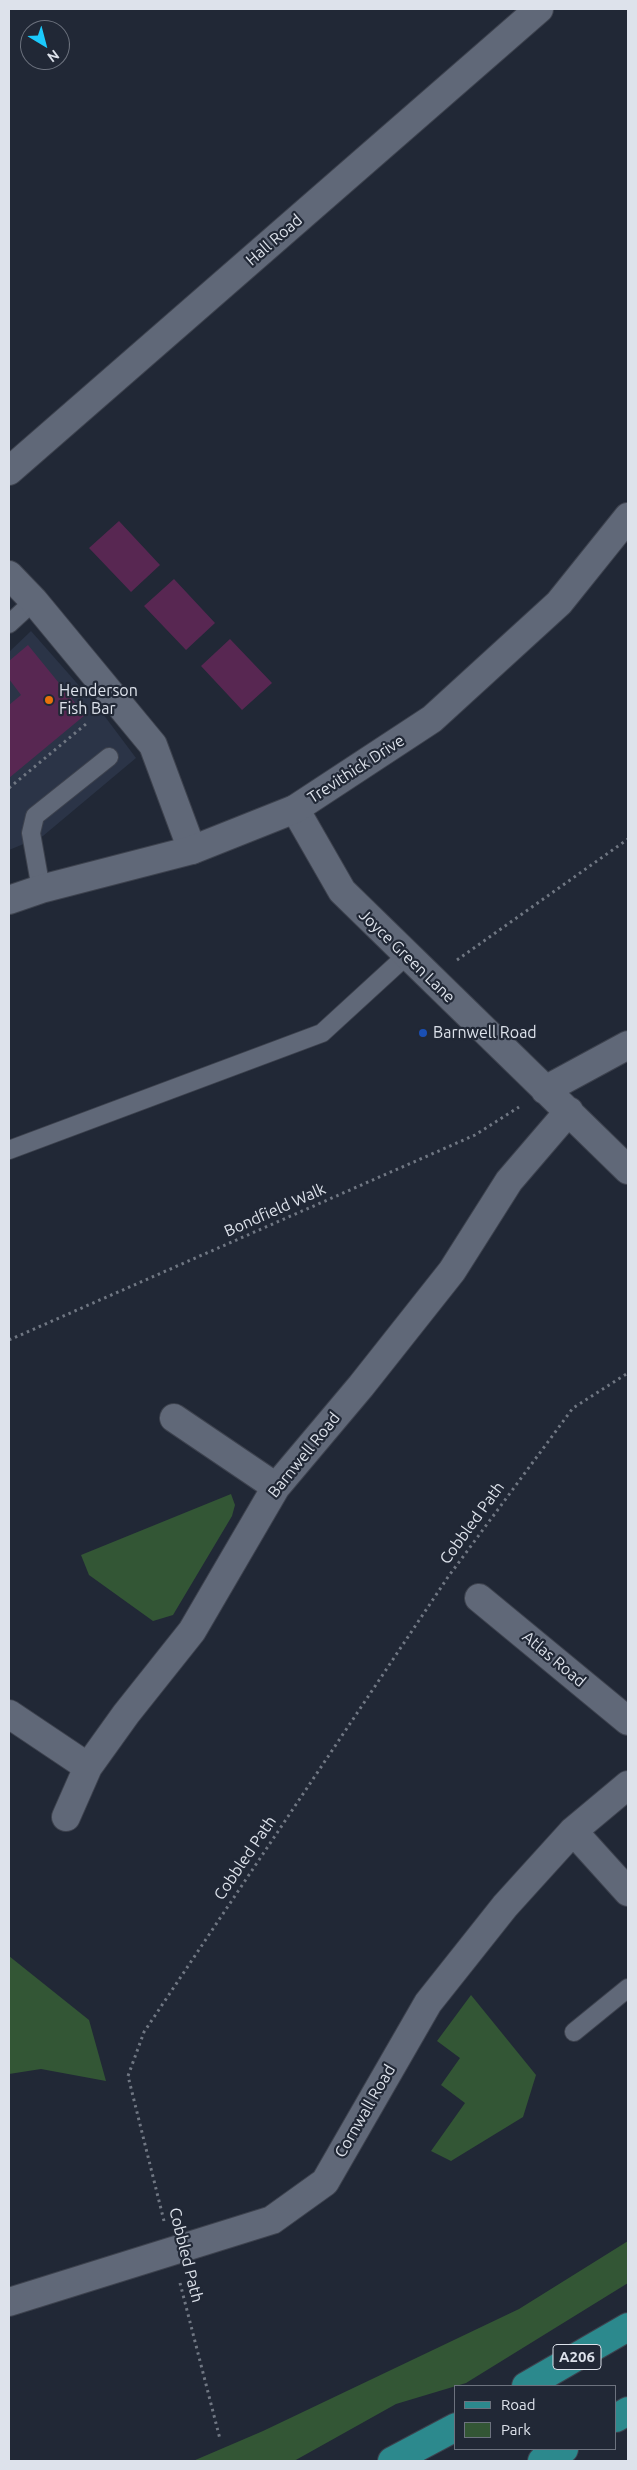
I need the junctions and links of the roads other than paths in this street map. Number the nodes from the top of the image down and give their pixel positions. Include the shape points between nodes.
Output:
1 (540, 9) edge
2 (9, 471) edge
3 (628, 517) edge
4 (9, 575) edge
5 (34, 601) junction
6 (9, 624) edge
7 (109, 757) dead end
8 (295, 809) junction
9 (192, 850) junction
10 (41, 888) junction
11 (9, 900) edge
12 (406, 956) junction
13 (628, 1045) edge
14 (545, 1090) junction
15 (569, 1111) junction
16 (9, 1150) edge
17 (628, 1170) edge
18 (174, 1418) dead end
19 (276, 1487) junction
20 (480, 1598) dead end
21 (9, 1714) edge
22 (628, 1721) edge
23 (88, 1767) junction
24 (628, 1785) edge
25 (66, 1817) dead end
26 (574, 1830) junction
27 (628, 1892) edge
28 (628, 1988) edge
29 (574, 2032) dead end
30 (9, 2302) edge
31 (628, 2328) edge
32 (528, 2385) edge
33 (628, 2411) edge
34 (617, 2417) edge
35 (454, 2428) edge
36 (562, 2450) edge
37 (392, 2461) edge
38 (542, 2461) edge

1 - 2 street, Hall Road
3 - 8 street, Trevithick Drive via 559,603 432,718
4 - 5 street
5 - 6 lane
5 - 9 street via 153,744
7 - 10 lane via 36,816 31,833
8 - 9 street, Trevithick Drive
8 - 12 street, Joyce Green Lane via 342,891
9 - 10 street, Trevithick Drive
10 - 11 street, Trevithick Drive
12 - 14 street, Joyce Green Lane
12 - 16 lane via 322,1033
13 - 14 street
14 - 15 street, Joyce Green Lane
15 - 17 street, Joyce Green Lane
15 - 19 street, Barnwell Road via 509,1181 452,1271 362,1386
18 - 19 street
19 - 23 street, Barnwell Road via 192,1631
20 - 22 street, Atlas Road
21 - 23 street
23 - 25 street, Barnwell Road
24 - 26 street, Cornwall Road
26 - 27 street
26 - 30 street, Cornwall Road via 505,1906 428,2003 325,2182 272,2220
28 - 29 lane
31 - 32 main road, A206
33 - 34 main road
35 - 37 main road
36 - 38 main road

